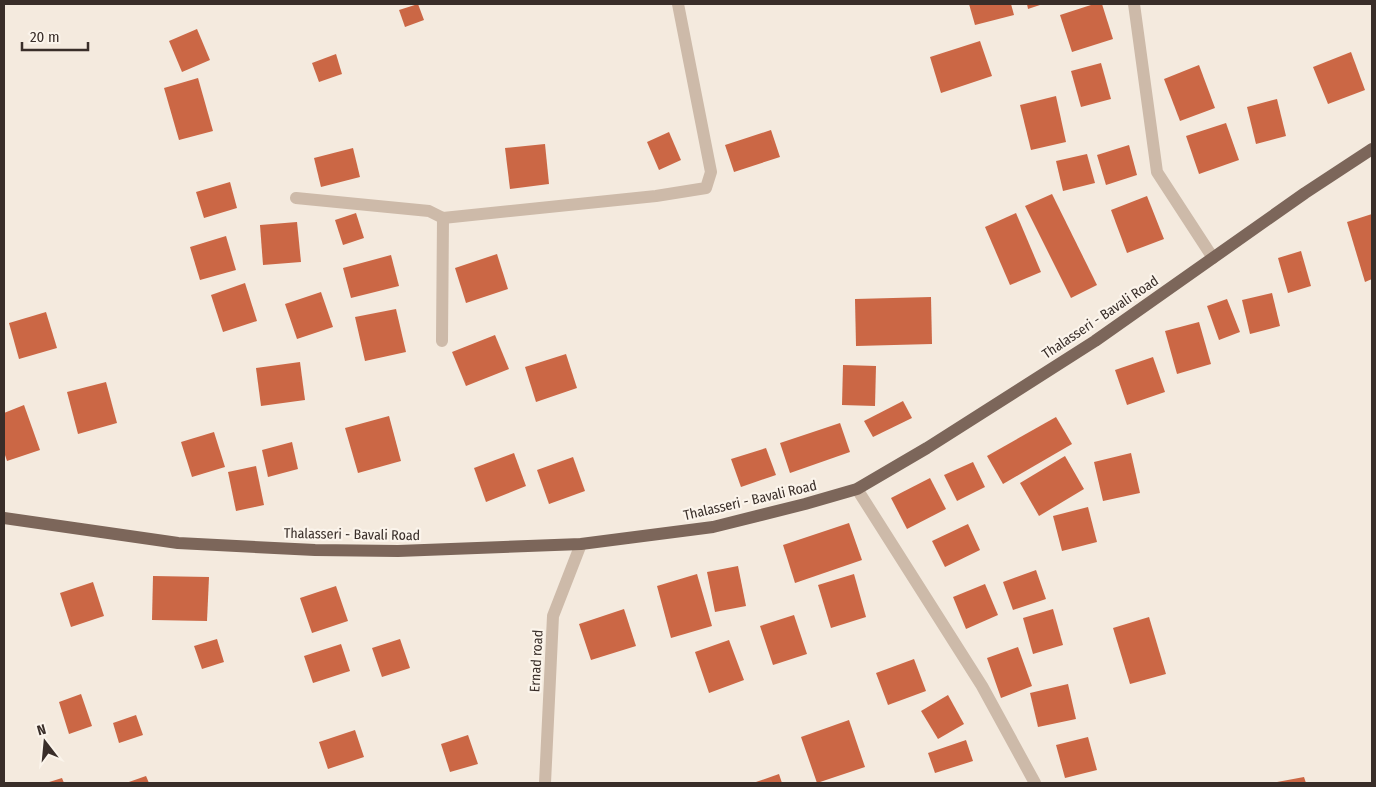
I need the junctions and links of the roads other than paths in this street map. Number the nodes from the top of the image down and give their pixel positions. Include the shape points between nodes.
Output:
1 (678, 4) edge
2 (1134, 4) edge
3 (1372, 149) edge
4 (296, 198) dead end
5 (443, 218) junction
6 (1213, 258) junction
7 (442, 341) dead end
8 (857, 489) junction
9 (4, 518) edge
10 (580, 544) junction
11 (545, 783) edge
12 (1036, 783) edge

1 - 5 street via 711,172 706,188
2 - 6 street via 1157,172
3 - 6 main road, Thalasseri - Bavali Road
4 - 5 street via 429,211
5 - 7 street
6 - 8 main road, Thalasseri - Bavali Road via 1095,341
8 - 10 main road, Thalasseri - Bavali Road via 712,527
8 - 12 street via 982,686
9 - 10 main road, Thalasseri - Bavali Road via 178,543 315,550 398,551
10 - 11 street, Ernad road via 553,616

